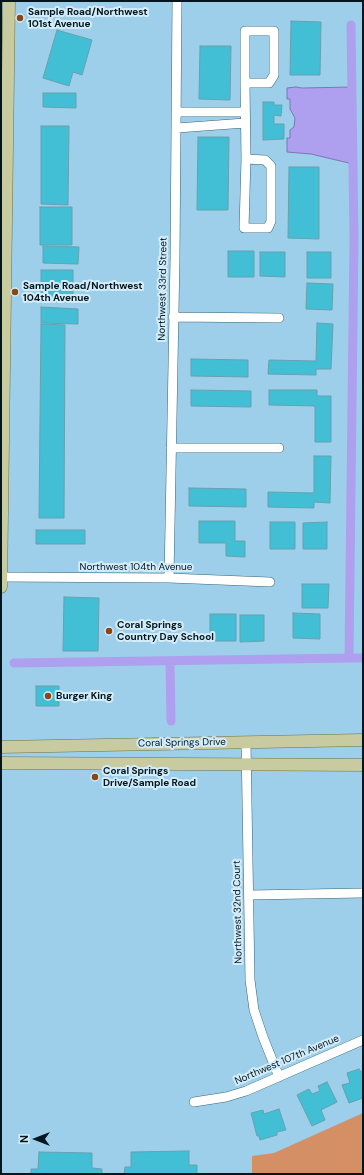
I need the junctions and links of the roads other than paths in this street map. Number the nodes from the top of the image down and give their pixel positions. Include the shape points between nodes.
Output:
1 (9, 1) edge
2 (177, 1) edge
3 (245, 83) junction
4 (177, 112) junction
5 (245, 112) junction
6 (245, 123) junction
7 (177, 128) junction
8 (246, 159) junction
9 (3, 278) edge
10 (1, 318) edge
11 (173, 318) junction
12 (279, 318) dead end
13 (4, 331) junction
14 (171, 448) junction
15 (279, 448) dead end
16 (1, 577) edge
17 (169, 578) junction
18 (270, 582) dead end
19 (1, 587) edge
20 (363, 740) edge
21 (246, 742) junction
22 (1, 747) edge
23 (1, 764) edge
24 (246, 765) junction
25 (363, 765) edge
26 (363, 893) edge
27 (250, 894) junction
28 (363, 1040) edge
29 (280, 1077) junction
30 (194, 1102) dead end

1 - 9 main road
2 - 4 street, Northwest 33rd Street
3 - 3 street via 245,31 274,31 274,75 269,83
3 - 5 street
4 - 5 street
4 - 7 street, Northwest 33rd Street
5 - 6 street
6 - 7 street
6 - 8 street
7 - 11 street, Northwest 33rd Street
8 - 8 street via 244,228 268,228 271,221 271,166 265,160
9 - 13 main road
10 - 13 main road
11 - 12 street
11 - 14 street, Northwest 33rd Street
13 - 16 main road
14 - 15 street
14 - 17 street, Northwest 33rd Street
16 - 17 street, Northwest 104th Avenue
16 - 19 main road
17 - 18 street, Northwest 104th Avenue
20 - 21 main road, Coral Springs Drive
21 - 22 main road, Coral Springs Drive
21 - 24 street, Northwest 32nd Court
23 - 24 main road, Coral Springs Drive
24 - 25 main road, Coral Springs Drive
24 - 27 street, Northwest 32nd Court
26 - 27 street
27 - 29 street, Northwest 32nd Court via 250,980 254,1010
28 - 29 street, Northwest 107th Avenue
29 - 30 street, Northwest 107th Avenue via 226,1097

